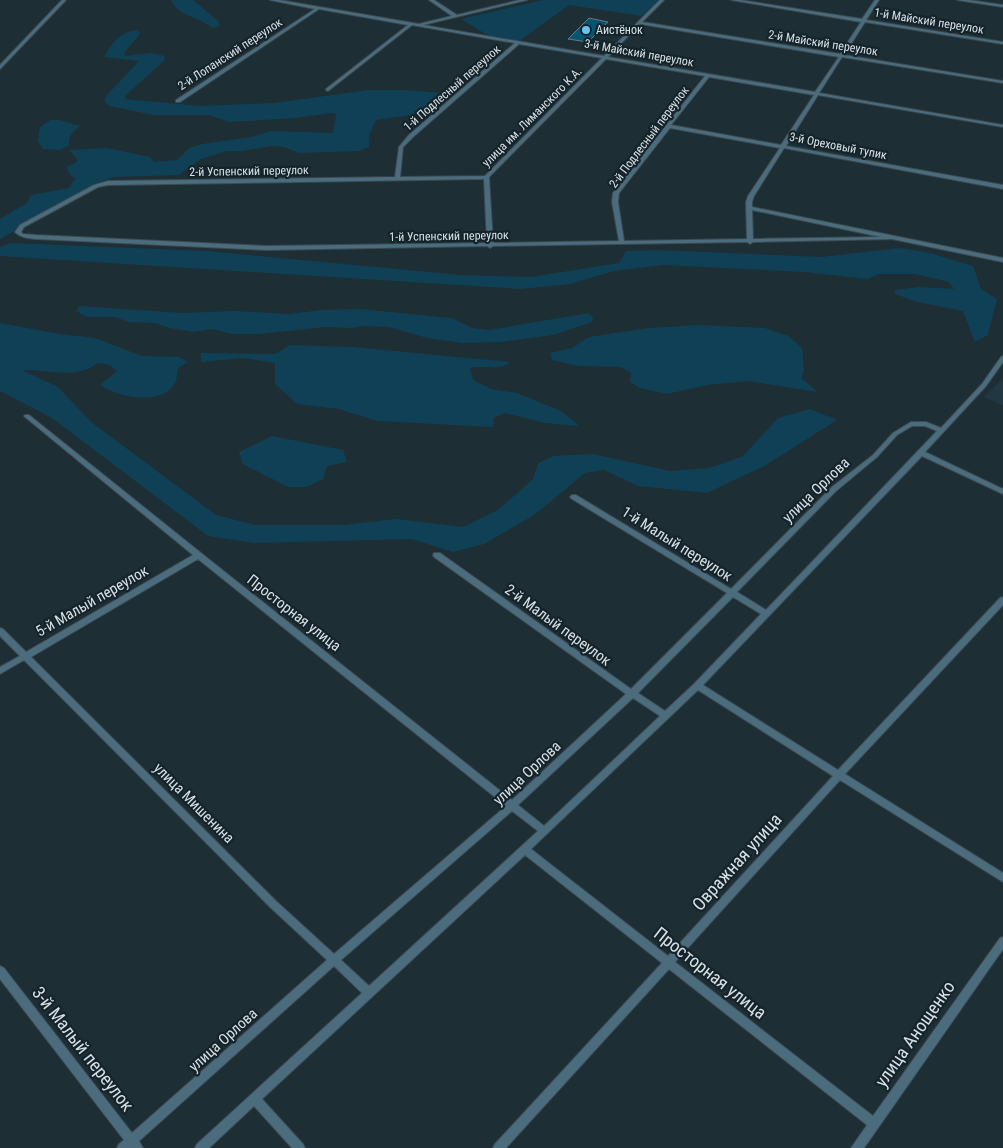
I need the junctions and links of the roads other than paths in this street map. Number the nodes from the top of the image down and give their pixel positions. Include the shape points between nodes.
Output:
1 (64, 0) edge
2 (272, 0) edge
3 (431, 0) edge
4 (525, 0) edge
5 (662, 0) edge
6 (733, 0) edge
7 (876, 0) edge
8 (959, 0) edge
9 (753, 1) edge
10 (1003, 6) edge
11 (318, 8) junction
12 (456, 16) junction
13 (864, 21) junction
14 (640, 23) junction
15 (414, 25) junction
16 (518, 43) junction
17 (1003, 43) edge
18 (840, 56) junction
19 (605, 57) junction
20 (0, 68) edge
21 (708, 75) junction
22 (1003, 82) edge
23 (328, 90) dead end
24 (817, 94) junction
25 (178, 101) dead end
26 (669, 126) junction
27 (1003, 126) edge
28 (785, 146) junction
29 (486, 177) junction
30 (397, 179) junction
31 (1003, 187) edge
32 (750, 208) junction
33 (22, 226) joint
34 (890, 238) junction
35 (750, 242) junction
36 (622, 244) junction
37 (490, 246) junction
38 (1003, 260) edge
39 (1003, 358) edge
40 (27, 416) dead end
41 (942, 431) junction
42 (921, 453) junction
43 (1003, 492) edge
44 (574, 497) dead end
45 (198, 555) junction
46 (437, 555) dead end
47 (732, 594) junction
48 (1003, 600) edge
49 (767, 614) junction
50 (0, 631) edge
51 (26, 655) junction
52 (0, 671) edge
53 (697, 686) junction
54 (632, 694) junction
55 (665, 715) junction
56 (840, 774) junction
57 (513, 806) junction
58 (544, 831) junction
59 (525, 850) junction
60 (1003, 878) edge
61 (1003, 941) edge
62 (332, 961) junction
63 (669, 961) junction
64 (0, 971) edge
65 (370, 993) junction
66 (255, 1099) junction
67 (874, 1124) junction
68 (135, 1144) edge
69 (122, 1148) edge
70 (201, 1148) edge
71 (299, 1148) edge
72 (499, 1148) edge
73 (857, 1148) edge

1 - 20 street
2 - 11 street, 3-й Майский переулок
3 - 12 street
4 - 12 street
5 - 14 street, улица им. Лиманского К.А.
6 - 9 street, 1-й Майский переулок
7 - 13 street
8 - 10 street
9 - 13 street, 1-й Майский переулок
11 - 15 street, 3-й Майский переулок
11 - 25 street, 2-й Лопанский переулок
12 - 15 street
13 - 17 street, 1-й Майский переулок
13 - 18 street
14 - 18 street, 2-й Майский переулок
14 - 19 street, улица им. Лиманского К.А.
15 - 16 street, 3-й Майский переулок
15 - 23 street
16 - 19 street, 3-й Майский переулок
16 - 30 street, 1-й Подлесный переулок via 401,147
18 - 22 street, 2-й Майский переулок
18 - 24 street
19 - 21 street, 3-й Майский переулок
19 - 29 street, улица им. Лиманского К.А.
21 - 24 street, 3-й Майский переулок
21 - 26 street, 2-й Подлесный переулок
24 - 27 street, 3-й Майский переулок
24 - 28 street
26 - 28 street, 3-й Ореховый тупик
26 - 36 street, 2-й Подлесный переулок via 616,193
28 - 31 street, 3-й Ореховый тупик
28 - 32 street via 751,196
29 - 30 street, 2-й Успенский переулок
29 - 37 street, улица им. Лиманского К.А.
30 - 33 street, 2-й Успенский переулок via 108,183 96,186
32 - 34 street, 1-й Успенский переулок
32 - 35 street
33 - 37 street, 1-й Успенский переулок via 18,232 21,235 36,237 267,248
34 - 35 street, 1-й Успенский переулок
34 - 38 street, 1-й Успенский переулок
35 - 36 street, 1-й Успенский переулок
36 - 37 street, 1-й Успенский переулок
39 - 41 street via 984,385
40 - 45 street, Просторная улица
41 - 42 street
41 - 47 street, улица Орлова via 926,424 911,424 895,434 875,456 834,489
42 - 43 street
42 - 49 street
44 - 47 street, 1-й Малый переулок
45 - 51 street, 5-й Малый переулок
45 - 57 street, Просторная улица
46 - 54 street, 2-й Малый переулок
47 - 49 street, 1-й Малый переулок
47 - 54 street, улица Орлова
48 - 56 street, Овражная улица
49 - 53 street
50 - 51 street, улица Мишенина
51 - 52 street, 5-й Малый переулок
51 - 62 street, улица Мишенина
53 - 55 street
53 - 56 street
54 - 55 street, 2-й Малый переулок
54 - 57 street, улица Орлова
55 - 58 street
56 - 60 street
56 - 63 street, Овражная улица
57 - 58 street, Просторная улица
57 - 62 street, улица Орлова
58 - 59 street
59 - 63 street, Просторная улица
59 - 65 street
61 - 67 street, улица Анощенко
62 - 65 street, улица Мишенина
62 - 68 street, улица Орлова
63 - 67 street, Просторная улица
63 - 72 street, Овражная улица
64 - 68 street, 3-й Малый переулок
65 - 66 street
66 - 70 street
66 - 71 street
67 - 73 street, улица Анощенко
68 - 69 street, улица Орлова

